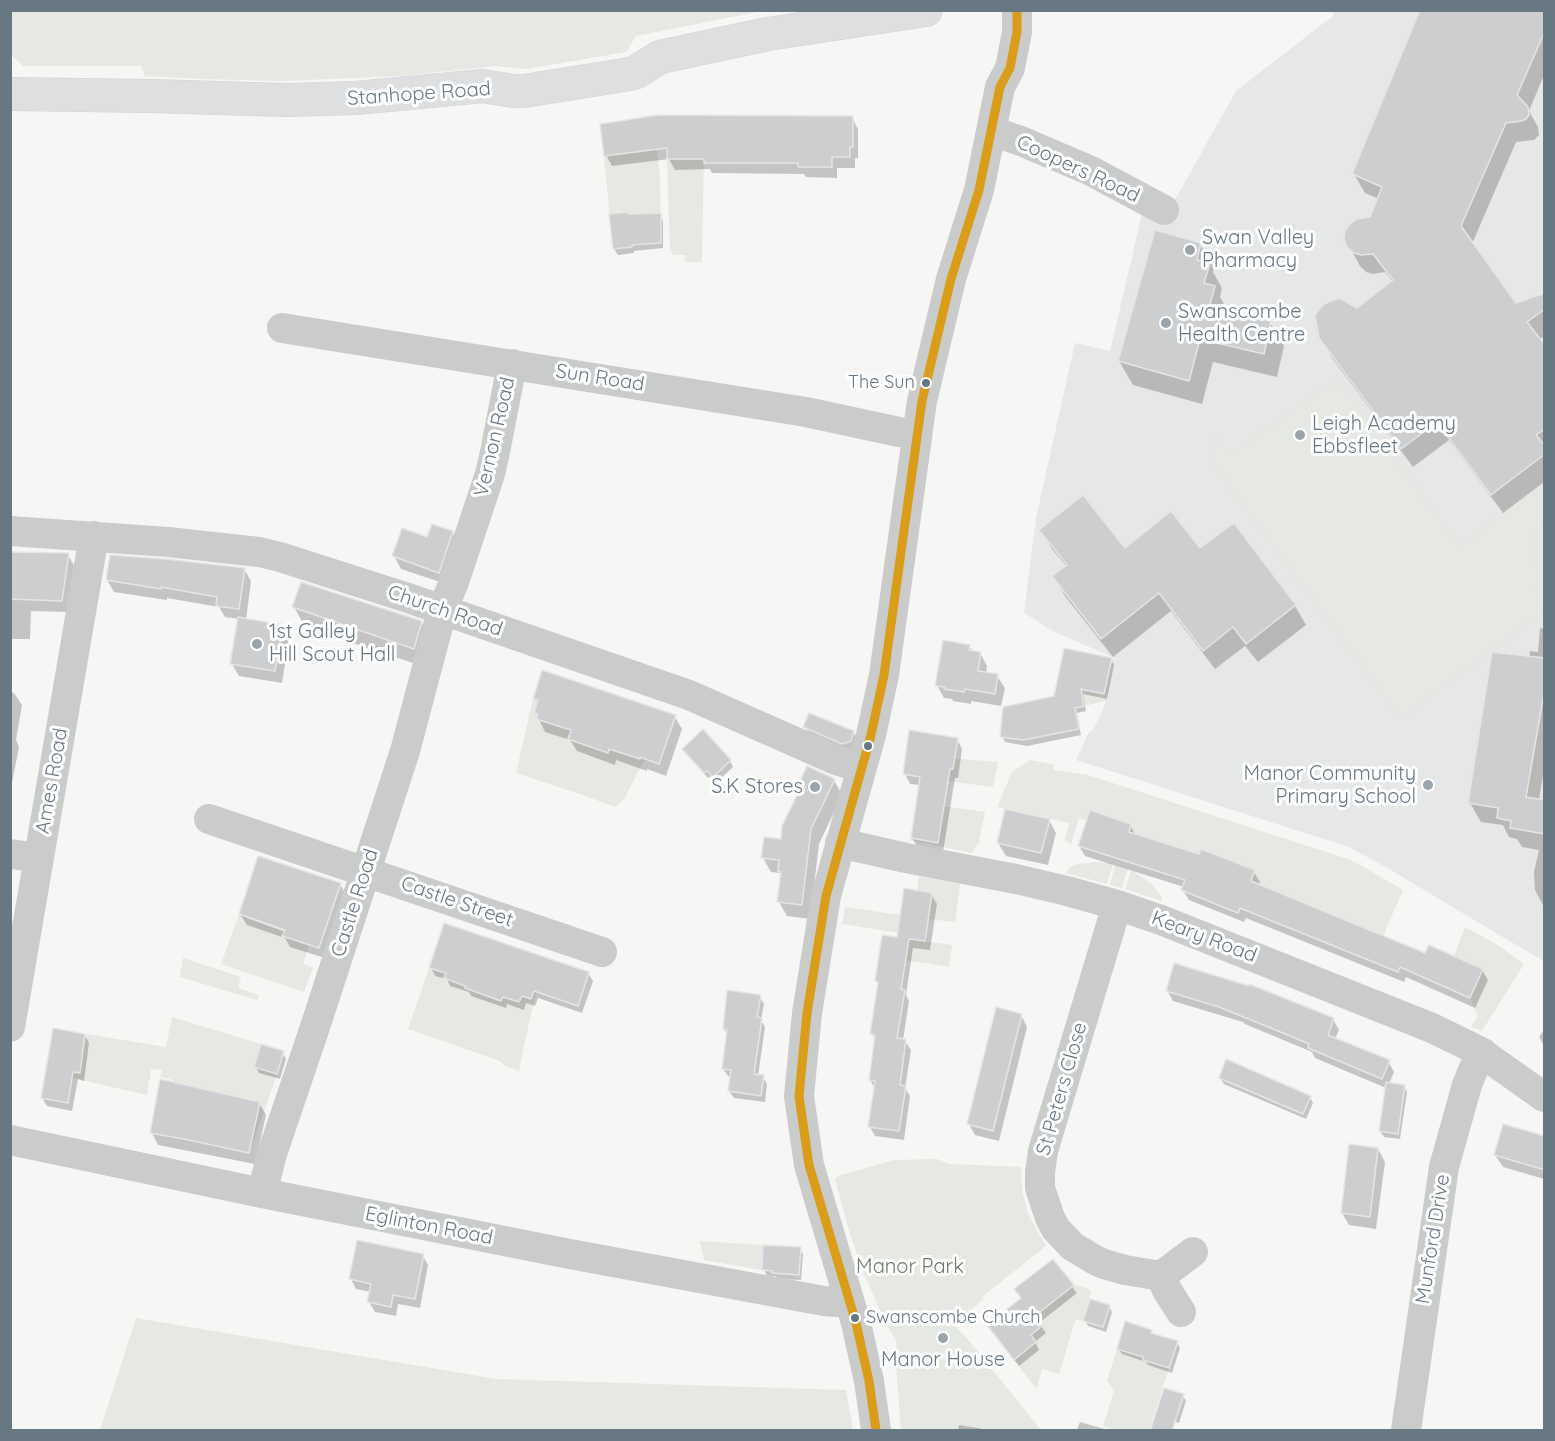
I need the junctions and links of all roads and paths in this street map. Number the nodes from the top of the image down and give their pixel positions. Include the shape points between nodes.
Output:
1 (926, 10) edge
2 (1017, 10) edge
3 (10, 94) edge
4 (991, 131) junction
5 (1164, 210) dead end
6 (282, 328) dead end
7 (512, 364) junction
8 (917, 435) junction
9 (10, 531) edge
10 (94, 536) junction
11 (442, 610) junction
12 (861, 768) junction
13 (208, 819) dead end
14 (840, 843) junction
15 (25, 856) edge
16 (365, 872) junction
17 (1117, 905) junction
18 (602, 952) dead end
19 (10, 1027) edge
20 (1483, 1053) junction
21 (1545, 1096) edge
22 (10, 1140) edge
23 (262, 1193) junction
24 (1193, 1252) dead end
25 (1161, 1276) junction
26 (849, 1300) junction
27 (1181, 1312) dead end
28 (876, 1431) edge
29 (1406, 1431) edge

1 - 3 main road, Stanhope Road via 768,34 660,57 630,74 525,91 483,86 286,100
2 - 4 street via 1010,68 1000,87
4 - 5 street, Coopers Road via 1091,171
4 - 8 street via 979,190 951,279
6 - 7 street, Sun Road
7 - 8 street, Sun Road via 806,412
7 - 11 street, Vernon Road via 490,474
8 - 12 street via 884,675
9 - 10 street, Church Road
10 - 11 street, Church Road via 272,555
10 - 15 street, Ames Road
11 - 12 street, Church Road via 689,695
11 - 16 street, Castle Road via 408,741
12 - 14 street
13 - 16 street, Castle Street
14 - 17 street, Keary Road via 1016,879
14 - 26 street via 818,943 799,1096 809,1165
15 - 19 street, Ames Road
16 - 18 street, Castle Street
16 - 23 street, Castle Road
17 - 20 street, Keary Road via 1321,982
17 - 25 street, St Peters Close via 1043,1151 1040,1188 1056,1229 1072,1246 1104,1264
20 - 21 street, Keary Road
20 - 29 street, Munford Drive via 1467,1085 1444,1167
22 - 23 street, Eglinton Road
23 - 26 street, Eglinton Road via 719,1282 825,1301
24 - 25 street
25 - 27 street
26 - 28 street via 869,1381

